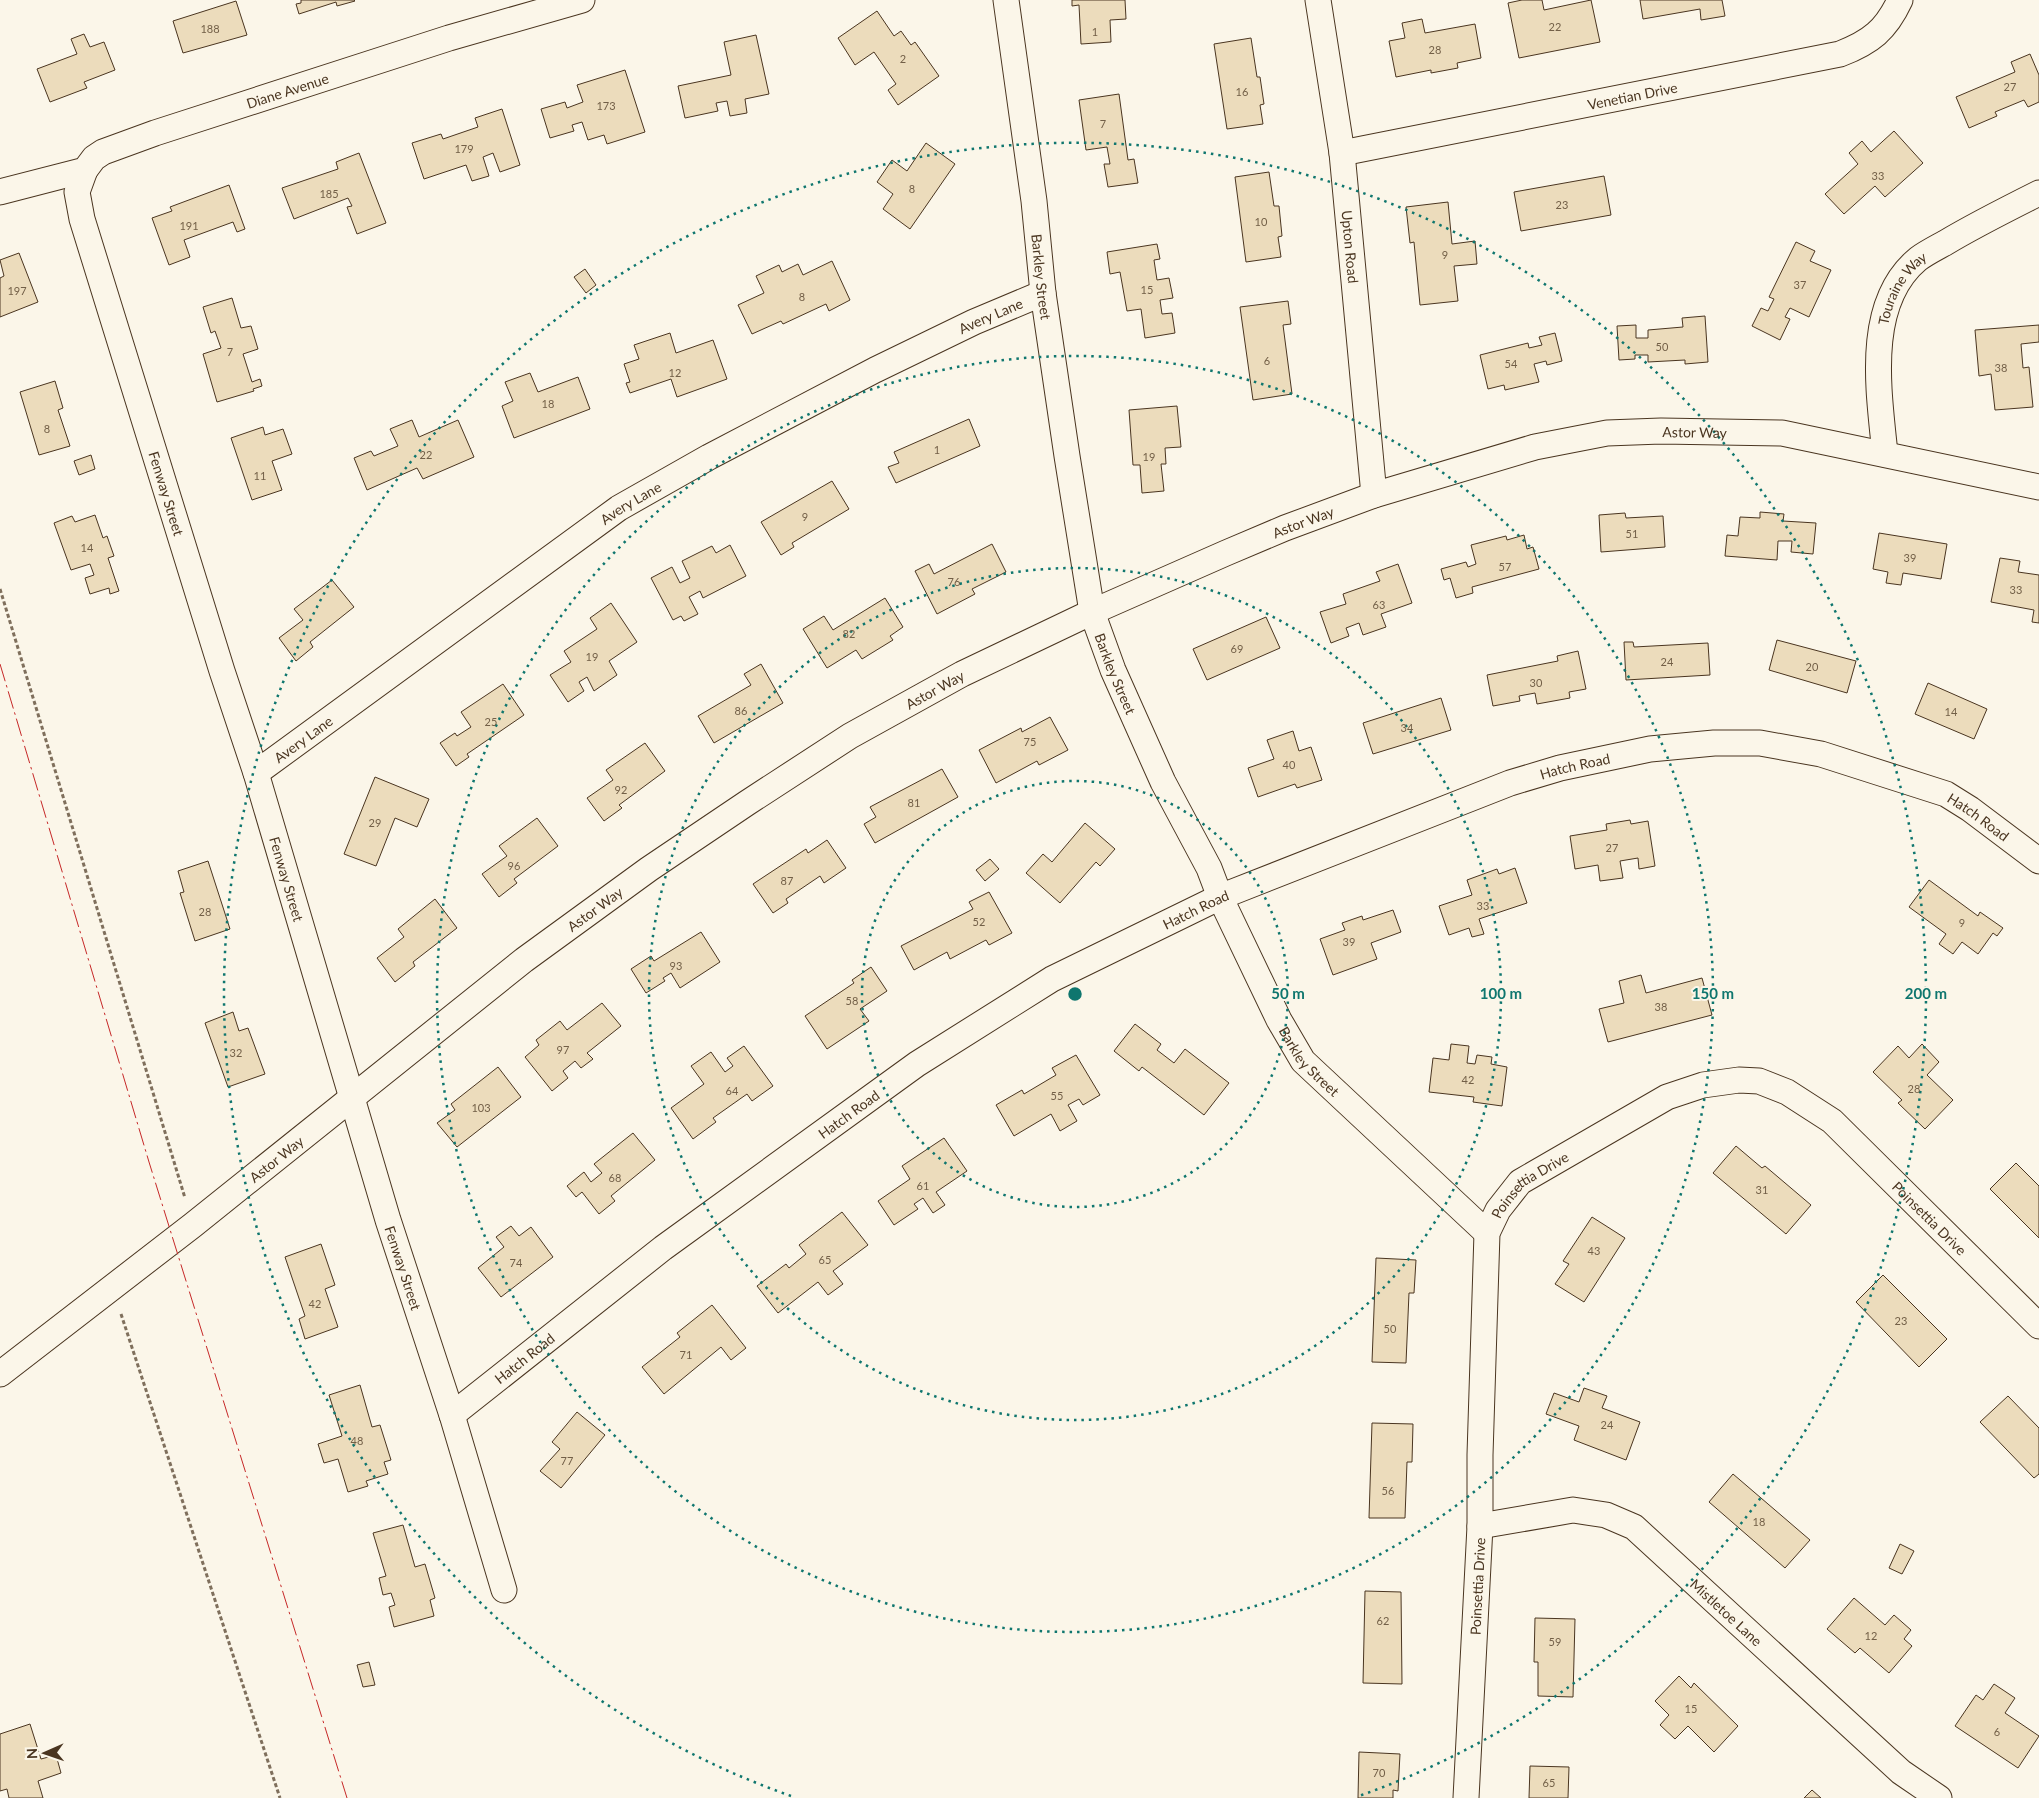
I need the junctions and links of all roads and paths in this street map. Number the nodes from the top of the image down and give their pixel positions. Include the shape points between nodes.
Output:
1 (582, 0) edge
2 (1006, 0) edge
3 (1318, 0) edge
4 (1900, 0) edge
5 (1342, 153) junction
6 (85, 170) junction
7 (0, 192) edge
8 (2039, 193) edge
9 (1043, 293) junction
10 (1885, 454) junction
11 (2039, 487) edge
12 (1374, 495) junction
13 (0, 588) edge
14 (1092, 612) junction
15 (256, 772) junction
16 (2039, 861) edge
17 (1220, 897) junction
18 (352, 1097) junction
19 (193, 1225) junction
20 (1487, 1233) junction
21 (112, 1287) junction
22 (2039, 1326) edge
23 (0, 1374) edge
24 (452, 1414) junction
25 (1480, 1526) junction
26 (504, 1590) dead end
27 (280, 1798) edge
28 (1466, 1798) edge
29 (1940, 1798) edge

1 - 6 street, Diane Avenue via 449,38 143,137 103,152
2 - 9 street, Barkley Street via 1034,201
3 - 5 street, Upton Road
4 - 5 street, Venetian Drive via 1878,34 1840,54
5 - 12 street, Upton Road
6 - 7 street
6 - 15 street, Fenway Street via 77,192 82,219
8 - 10 street, Touraine Way via 1973,226 1918,259 1897,284 1883,317 1878,386
9 - 14 street, Barkley Street
9 - 15 street, Avery Lane via 875,370 619,508
10 - 11 street, Astor Way
10 - 12 street, Astor Way via 1782,433 1607,433 1535,448
12 - 14 street, Astor Way via 1285,528
13 - 19 path
14 - 17 street, Barkley Street via 1113,670 1151,756 1209,868
14 - 18 street, Astor Way via 962,674 850,736 771,787 532,954
15 - 18 street, Fenway Street
16 - 17 street, Hatch Road via 1946,794 1821,754 1760,743 1714,743 1650,749 1560,768 1510,783
17 - 20 street, Barkley Street via 1279,1020 1303,1061
17 - 24 street, Hatch Road via 1052,979 917,1064 663,1248
18 - 19 street, Astor Way
18 - 24 street, Fenway Street via 388,1220
19 - 21 street, Astor Way
20 - 22 street, Poinsettia Drive via 1498,1210 1520,1182 1667,1097 1703,1085 1759,1081 1787,1092 1832,1121
20 - 25 street, Poinsettia Drive
21 - 23 street, Astor Way
21 - 27 path
24 - 26 street, Fenway Street
25 - 28 street, Poinsettia Drive
25 - 29 street, Mistletoe Lane via 1573,1510 1606,1515 1634,1527 1901,1772

